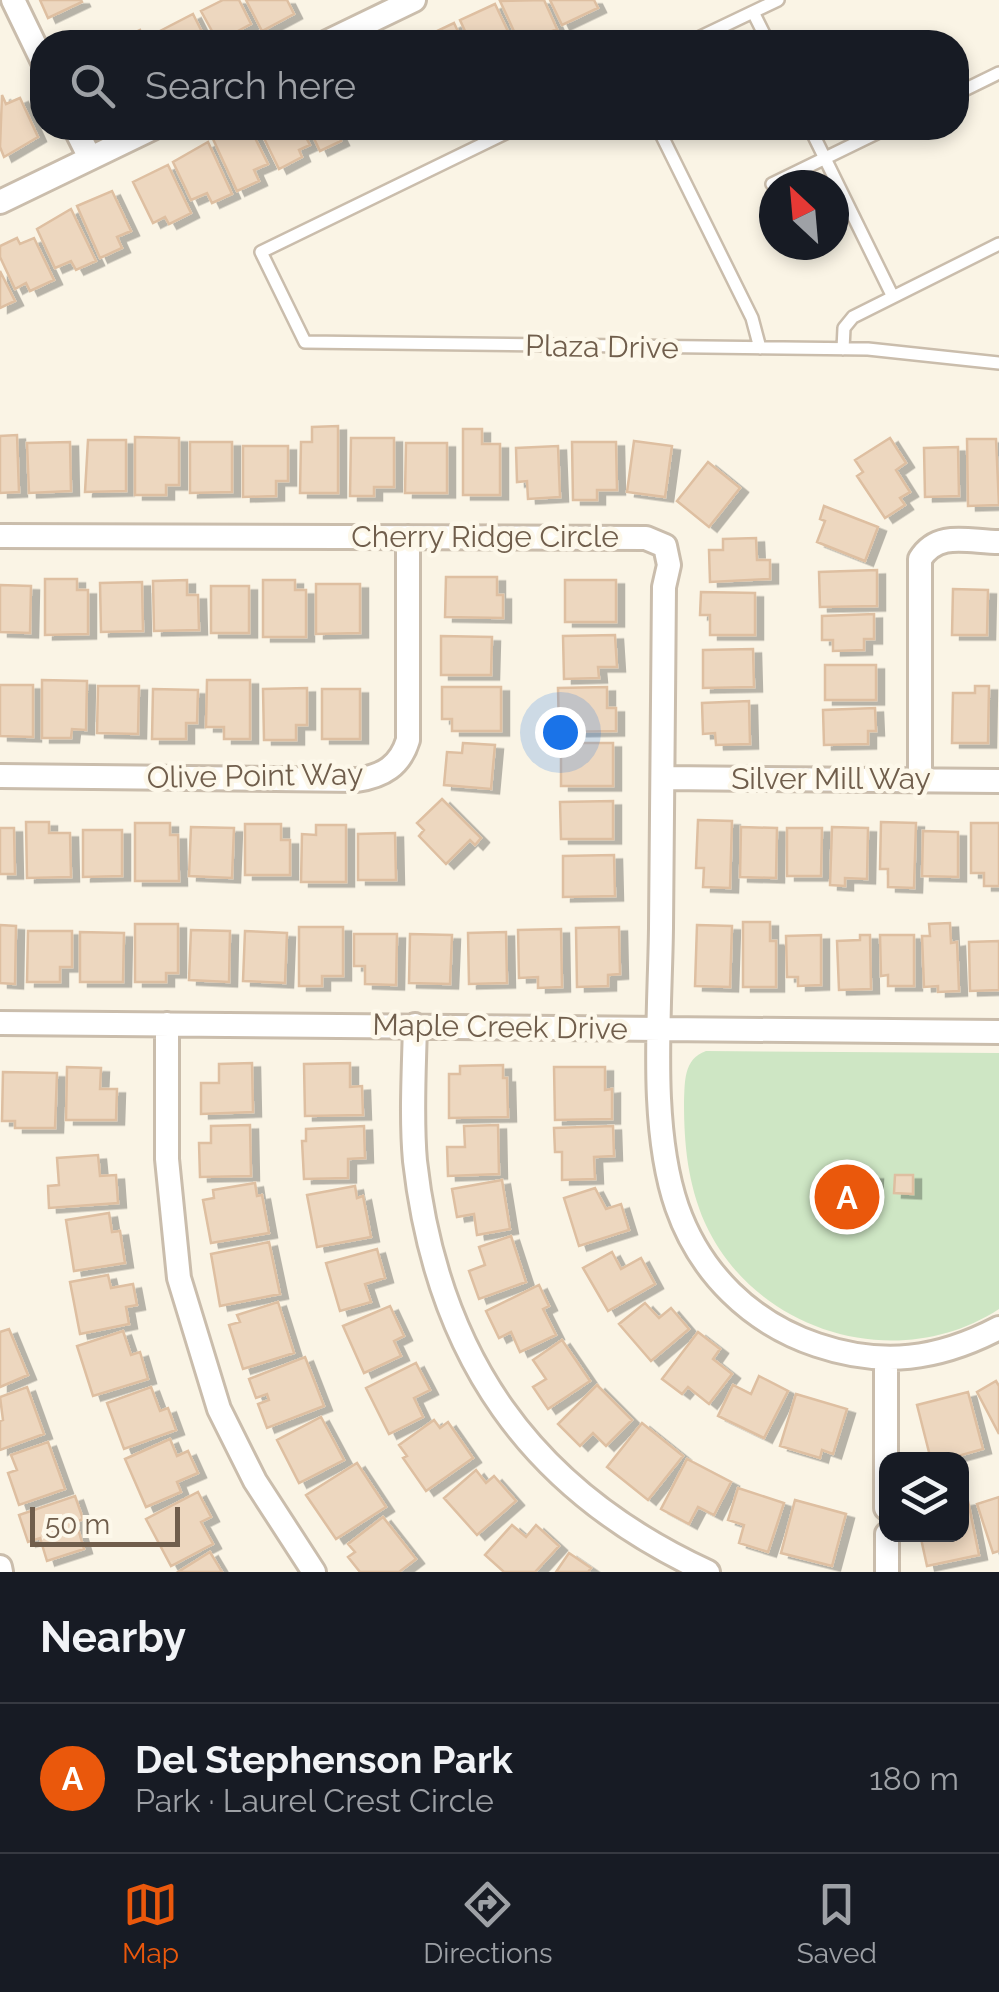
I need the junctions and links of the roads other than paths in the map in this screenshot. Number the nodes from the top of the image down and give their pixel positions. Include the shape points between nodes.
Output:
1 (13, 0) edge
2 (414, 0) edge
3 (778, 0) edge
4 (754, 12) junction
5 (352, 30) edge
6 (716, 30) edge
7 (762, 30) edge
8 (30, 35) edge
9 (999, 73) edge
10 (969, 88) edge
11 (81, 140) edge
12 (128, 140) edge
13 (491, 140) edge
14 (664, 140) edge
15 (816, 140) edge
16 (862, 140) edge
17 (90, 158) junction
18 (825, 158) junction
19 (801, 170) edge
20 (0, 202) edge
21 (999, 244) edge
22 (893, 297) junction
23 (760, 348) junction
24 (843, 349) junction
25 (999, 363) edge
26 (0, 536) edge
27 (408, 537) junction
28 (999, 542) edge
29 (0, 776) edge
30 (664, 778) junction
31 (920, 779) junction
32 (999, 780) edge
33 (0, 1023) edge
34 (167, 1024) junction
35 (415, 1025) junction
36 (660, 1029) junction
37 (999, 1032) edge
38 (999, 1328) edge
39 (886, 1360) junction
40 (886, 1452) edge
41 (887, 1542) edge
42 (314, 1572) edge
43 (708, 1572) edge
44 (887, 1572) edge

1 - 8 street
2 - 5 street
3 - 4 lane
4 - 6 lane
4 - 7 lane
9 - 10 lane
11 - 17 street
12 - 17 street
13 - 23 lane, Plaza Drive via 261,252 304,342
14 - 23 lane via 752,318
15 - 18 lane
16 - 18 lane
17 - 20 street
18 - 19 lane
18 - 22 lane
21 - 22 lane
22 - 24 lane via 854,317 844,328
23 - 24 lane, Plaza Drive
24 - 25 lane, Plaza Drive
26 - 27 street, Cherry Ridge Circle
27 - 29 street, Olive Point Way via 408,740 388,770 357,780
27 - 30 street, Cherry Ridge Circle via 646,538 665,546
28 - 31 street via 938,540 920,559
30 - 31 street, Silver Mill Way
30 - 36 street, Cherry Ridge Circle
31 - 32 street, Silver Mill Way
33 - 34 street, Maple Creek Drive
34 - 35 street, Maple Creek Drive
34 - 42 street via 167,1159 179,1278 219,1408 255,1481
35 - 36 street, Maple Creek Drive
35 - 43 street via 415,1158 423,1213 438,1278 472,1358 492,1395 570,1487 639,1538
36 - 37 street, Maple Creek Drive
36 - 39 street, Cherry Ridge Circle via 668,1174 708,1268 779,1330 833,1351
38 - 39 street via 960,1346
39 - 40 street
41 - 44 street

